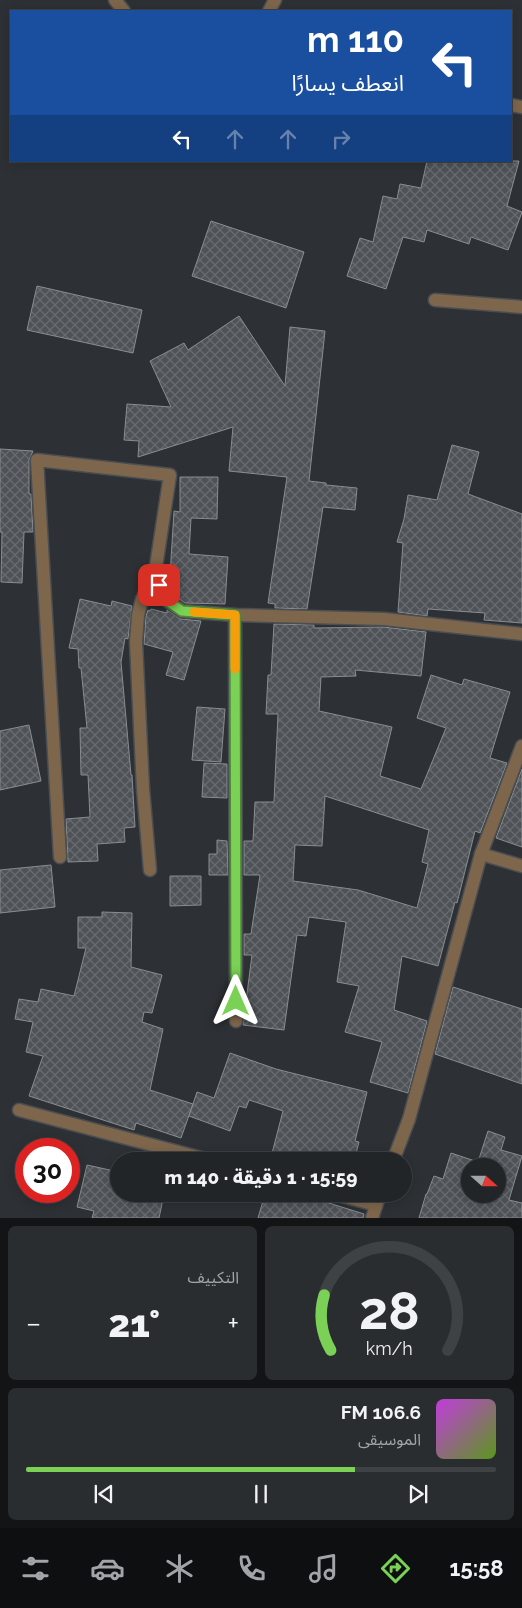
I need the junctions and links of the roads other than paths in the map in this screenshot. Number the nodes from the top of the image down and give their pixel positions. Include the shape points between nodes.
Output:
1 (115, 0) edge
2 (123, 10) edge
3 (435, 300) dead end
4 (522, 307) edge
5 (155, 573) junction
6 (235, 615) junction
7 (522, 634) edge
8 (522, 746) edge
9 (481, 854) junction
10 (60, 857) dead end
11 (522, 866) edge
12 (150, 870) dead end
13 (236, 1021) dead end
14 (19, 1110) dead end
15 (179, 1152) edge
16 (396, 1152) edge
17 (377, 1202) edge
18 (372, 1218) edge

1 - 2 street
3 - 4 street
5 - 6 street via 162,597 182,611
5 - 10 street via 170,475 37,460
5 - 12 street via 142,599 136,642
6 - 7 street via 384,619
6 - 13 street
8 - 9 street
9 - 11 street
9 - 16 street via 409,1119
14 - 15 street
17 - 18 street

